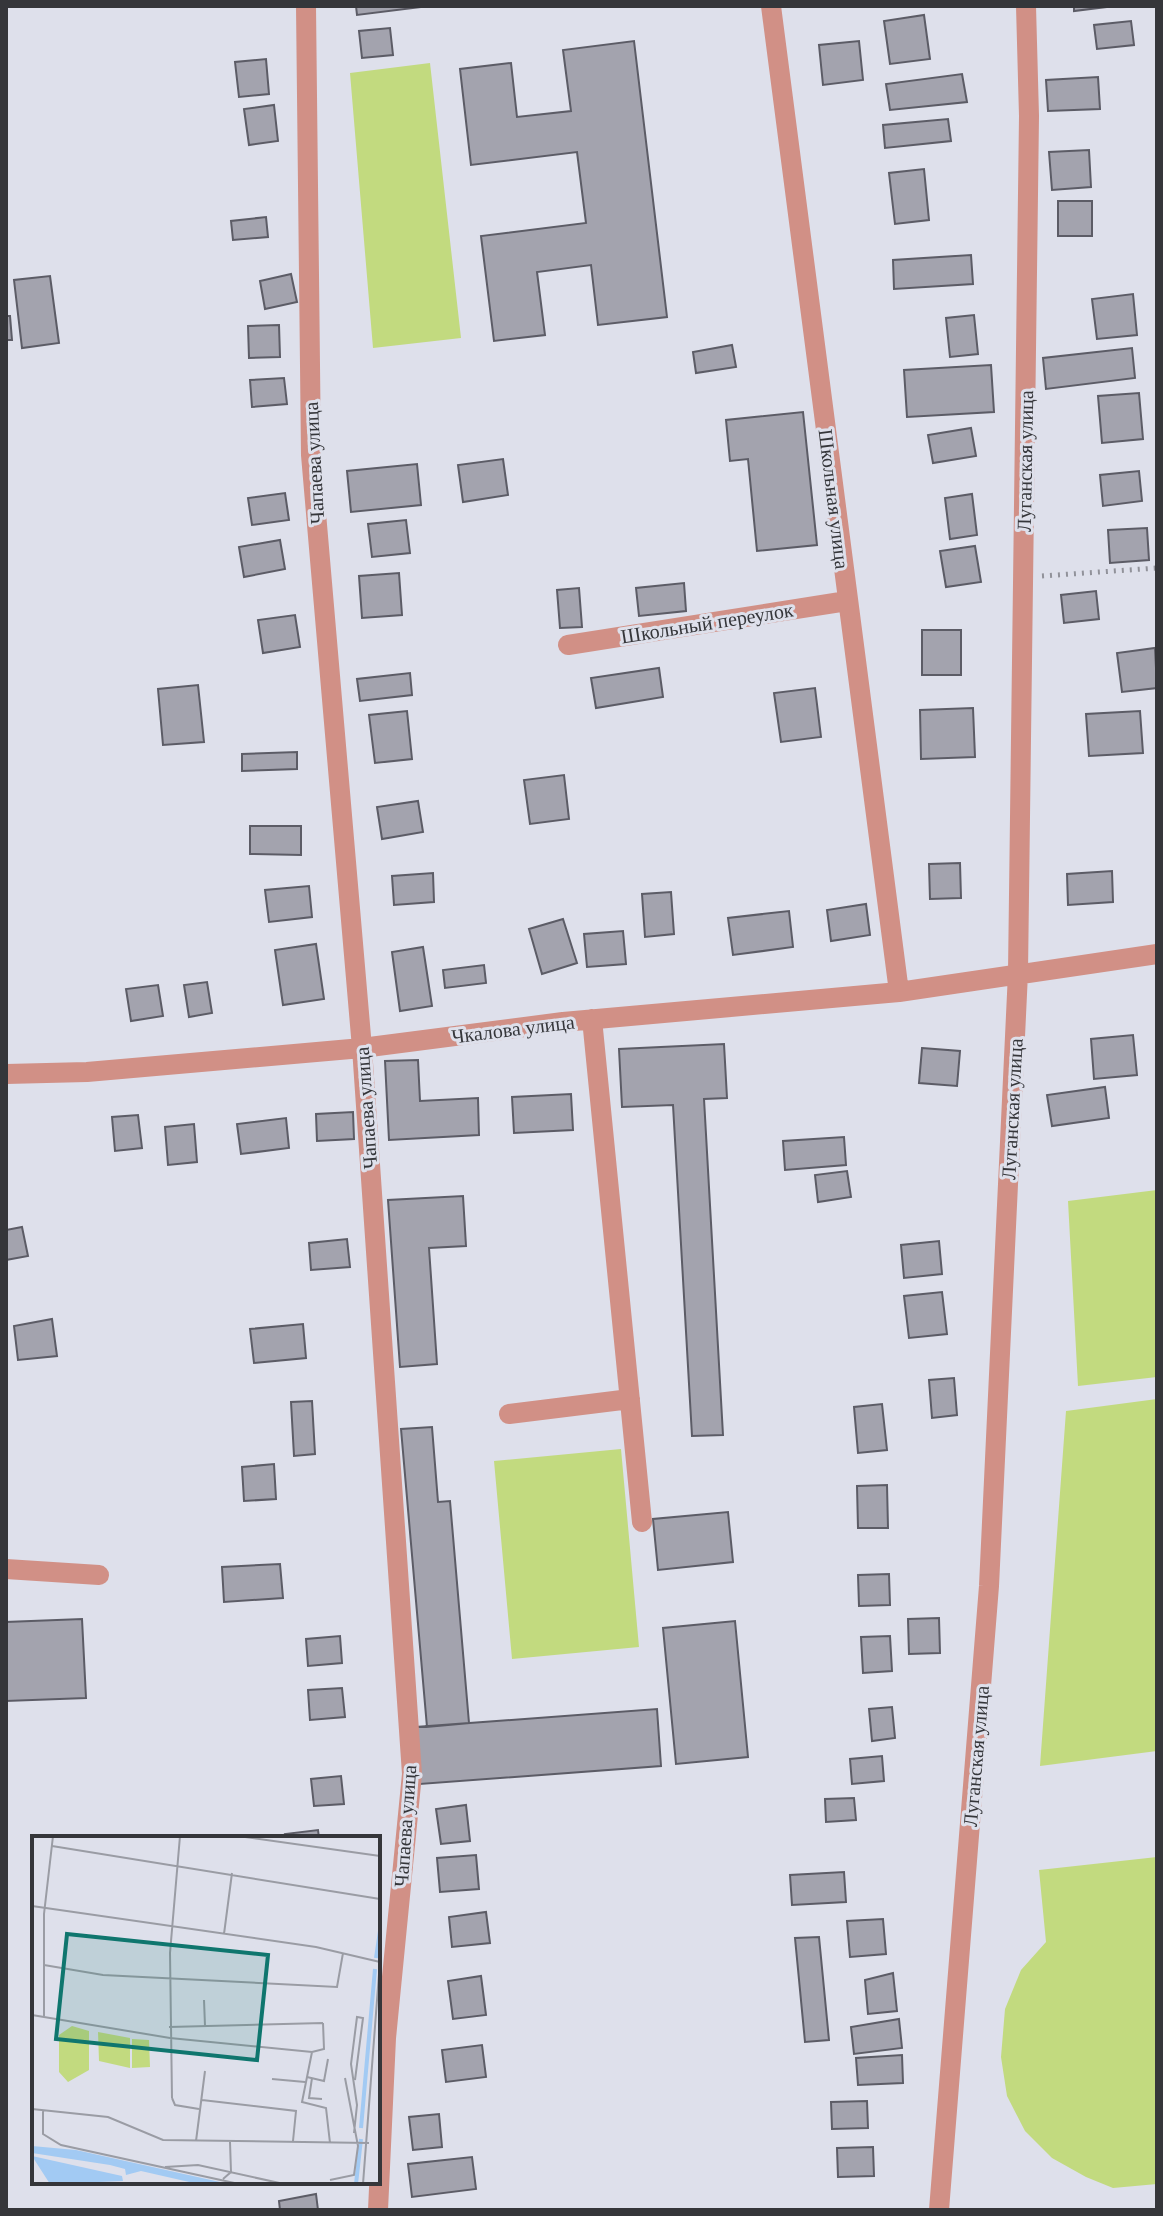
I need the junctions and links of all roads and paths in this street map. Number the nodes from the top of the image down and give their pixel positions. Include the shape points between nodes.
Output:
1 (306, 6) edge
2 (771, 6) edge
3 (1026, 6) edge
4 (1157, 568) edge
5 (1023, 578) junction
6 (847, 601) junction
7 (568, 645) dead end
8 (1157, 954) edge
9 (1018, 973) junction
10 (899, 992) junction
11 (592, 1019) junction
12 (362, 1048) junction
13 (6, 1074) edge
14 (630, 1399) junction
15 (509, 1414) dead end
16 (642, 1522) dead end
17 (6, 1569) edge
18 (99, 1575) dead end
19 (380, 2167) edge
20 (379, 2184) edge
21 (378, 2210) edge
22 (939, 2210) edge

1 - 12 street, Чапаева улица via 311,455
2 - 6 street, Школьная улица
3 - 5 street, Луганская улица
4 - 5 path
5 - 9 street, Луганская улица
6 - 7 street, Школьный переулок
6 - 10 street, Школьная улица
8 - 9 street, Чкалова улица
9 - 10 street, Чкалова улица
9 - 22 street, Луганская улица via 989,1586
10 - 11 street, Чкалова улица
11 - 12 street, Чкалова улица
11 - 14 street
12 - 13 street, Чкалова улица
12 - 19 street, Чапаева улица via 412,1774 386,2038
14 - 15 street
14 - 16 street
17 - 18 street
20 - 21 street, Чапаева улица

